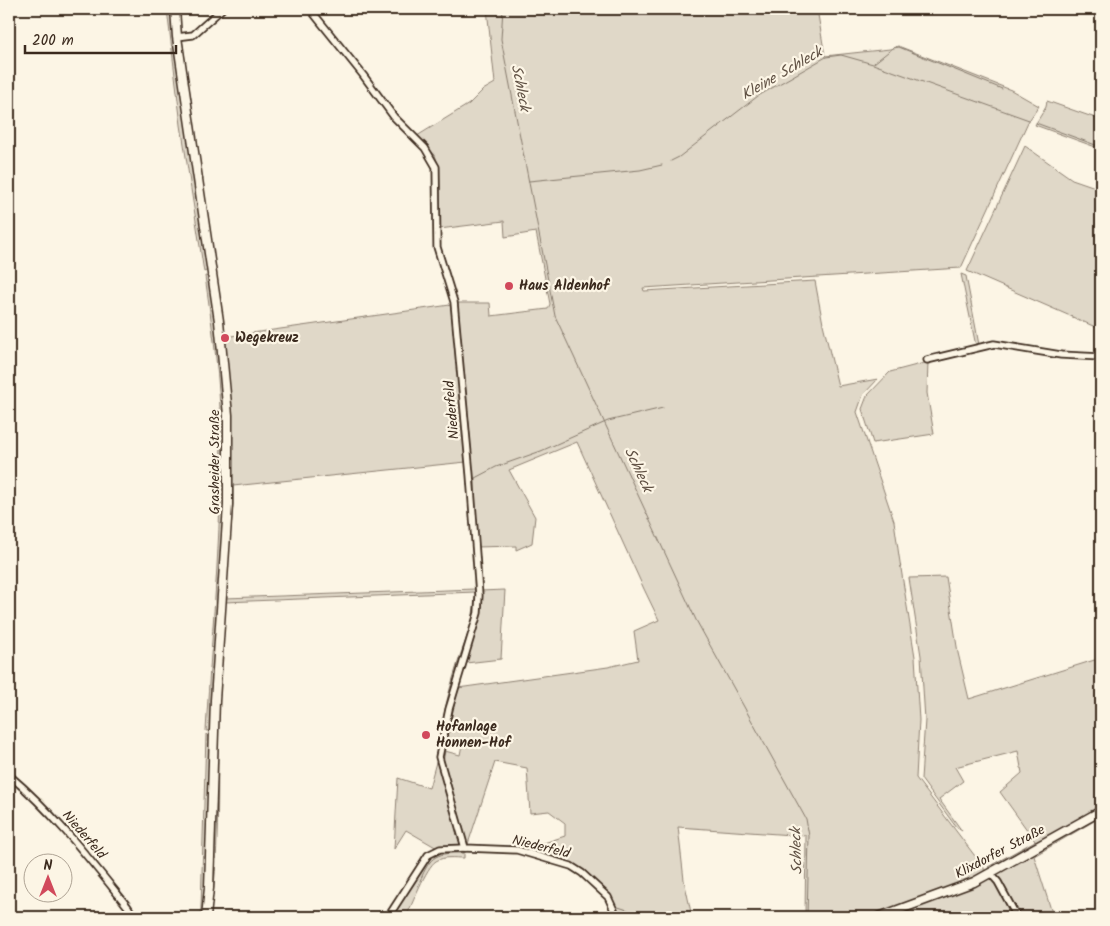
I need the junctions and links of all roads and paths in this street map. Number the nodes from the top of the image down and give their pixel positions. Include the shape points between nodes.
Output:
1 (175, 9) edge
2 (222, 9) edge
3 (310, 9) edge
4 (177, 37) junction
5 (1101, 357) edge
6 (927, 360) dead end
7 (9, 775) edge
8 (1101, 811) edge
9 (464, 848) junction
10 (991, 874) junction
11 (134, 917) edge
12 (206, 917) edge
13 (388, 917) edge
14 (618, 917) edge
15 (879, 917) edge
16 (1017, 917) edge

1 - 4 street, Grasheider Straße
2 - 4 street via 193,35
3 - 9 street, Niederfeld via 394,117 425,148 436,167 437,247 454,302 479,595 478,613 449,710 439,757
4 - 12 street, Grasheider Straße via 219,321 228,415 228,506 215,700
5 - 6 street via 1061,355 994,344
7 - 11 street, Niederfeld via 80,848
8 - 10 street, Klixdorfer Straße
9 - 13 street, Niederfeld via 440,849 428,855
9 - 14 street, Niederfeld via 517,850 571,866 608,897
10 - 15 street, Klixdorfer Straße
10 - 16 street

